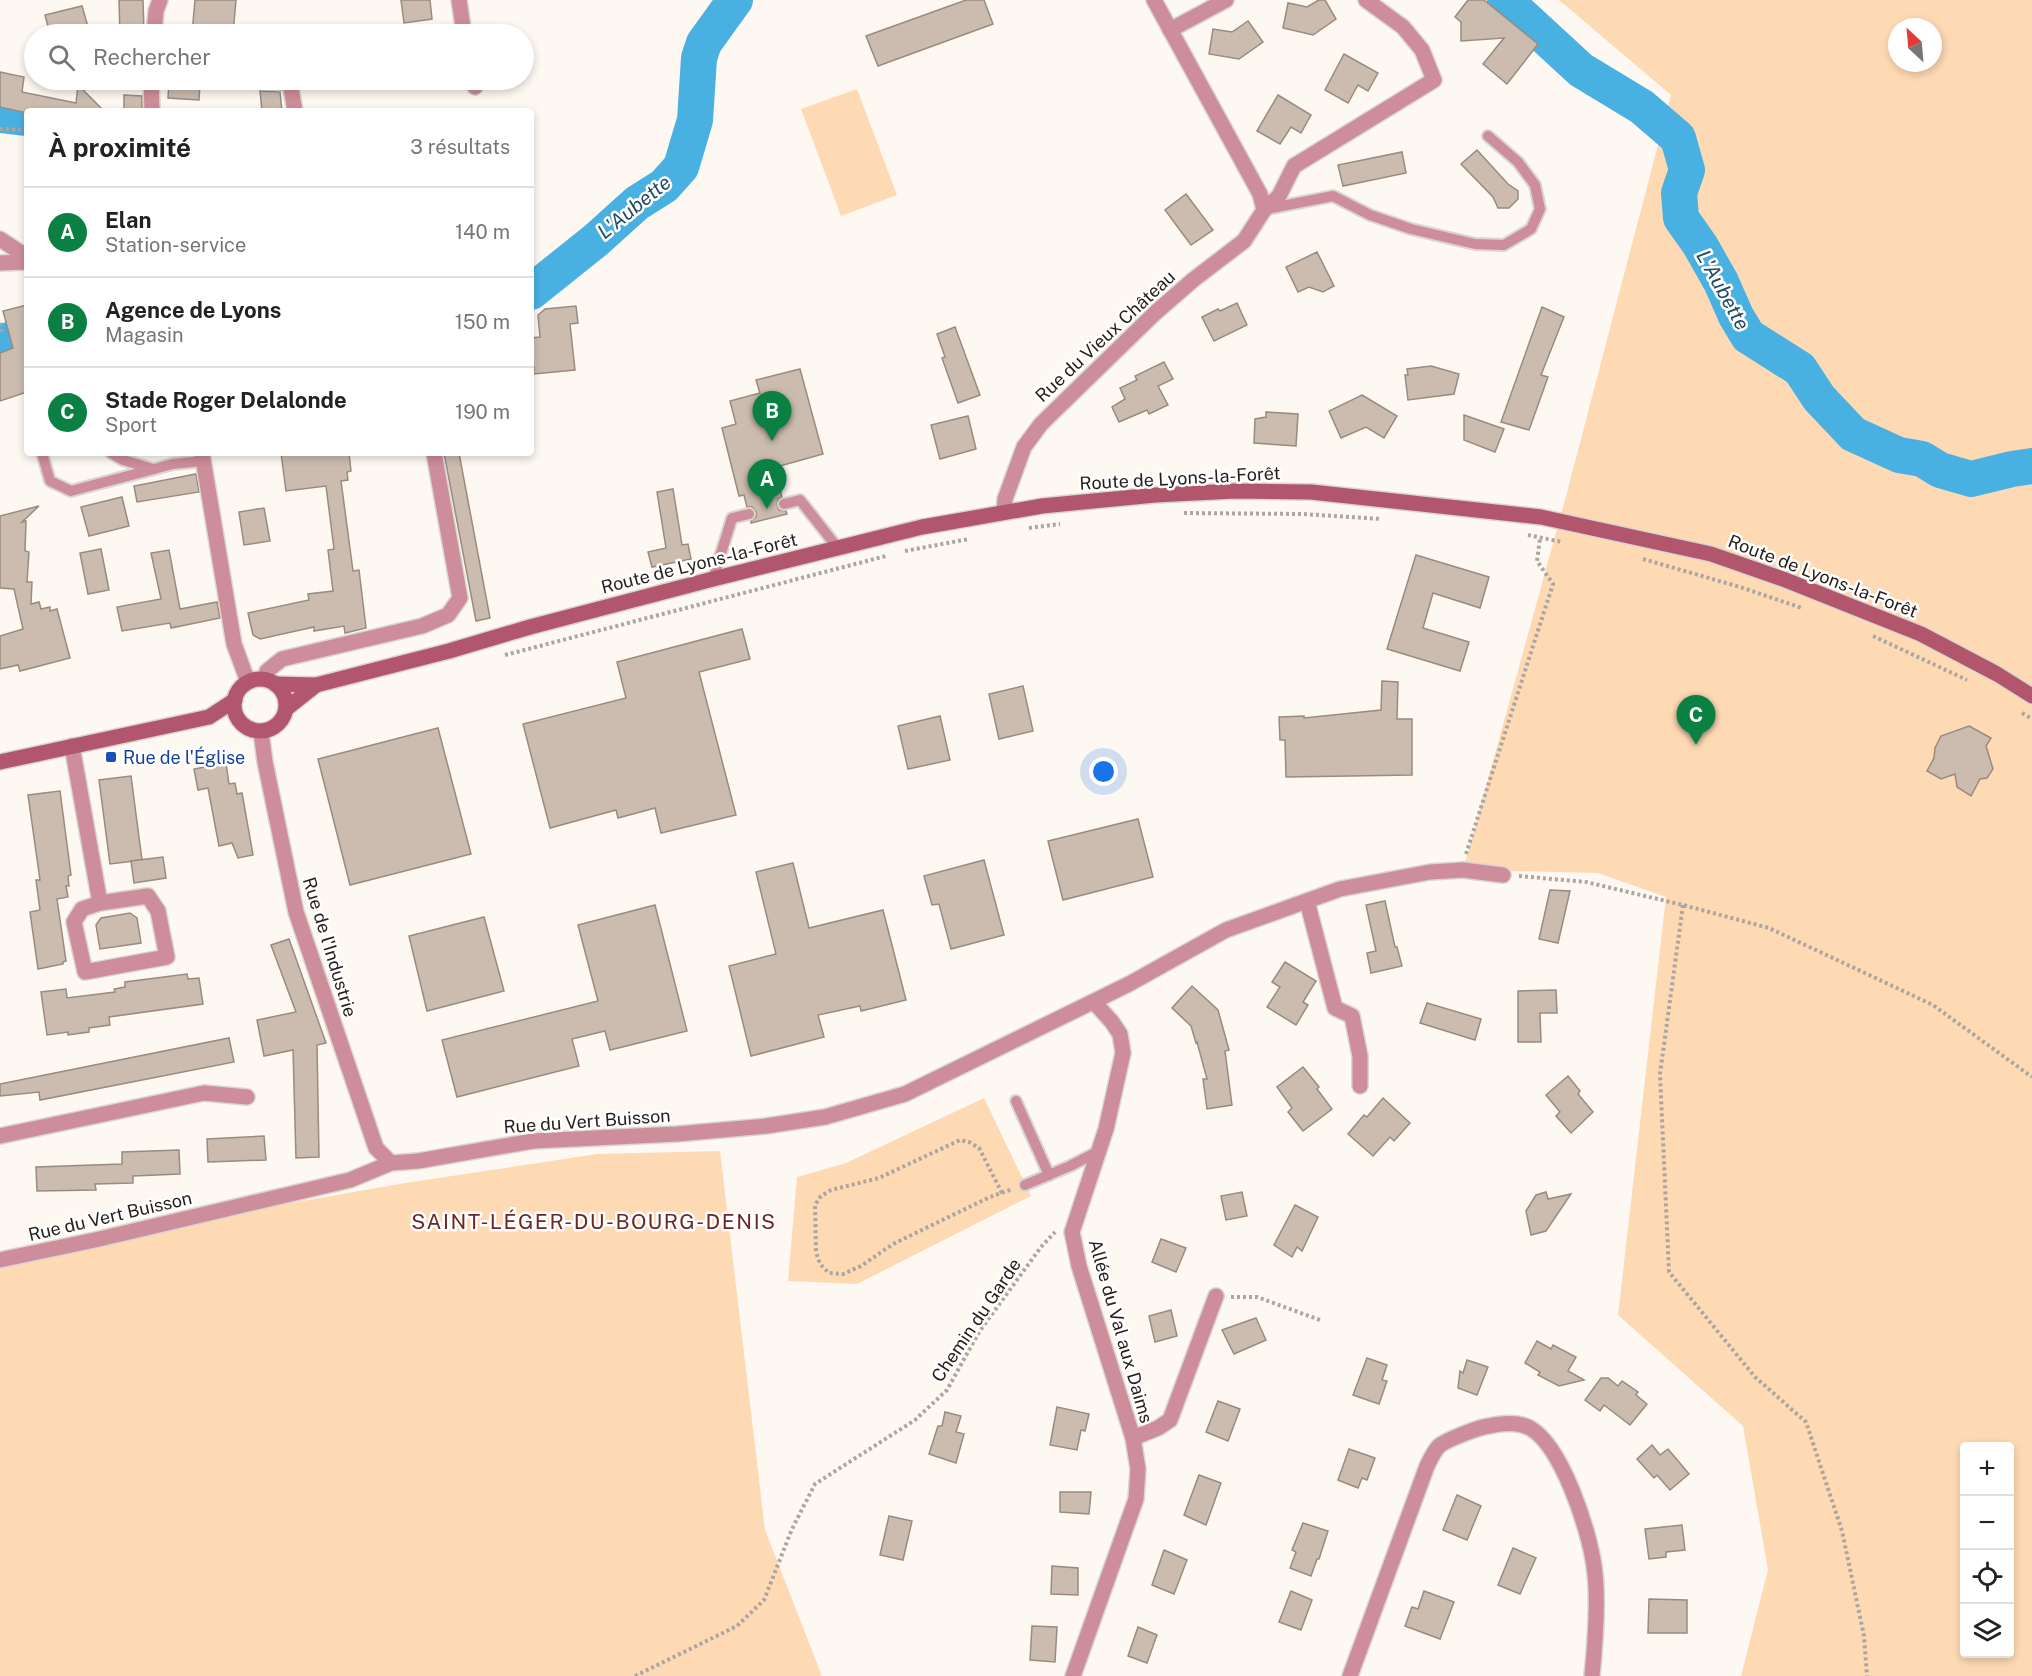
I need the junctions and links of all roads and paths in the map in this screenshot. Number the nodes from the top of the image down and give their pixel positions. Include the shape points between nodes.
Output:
1 (160, 0) edge
2 (459, 0) edge
3 (1154, 0) edge
4 (1226, 0) edge
5 (1366, 0) edge
6 (155, 24) edge
7 (463, 24) edge
8 (1170, 30) junction
9 (151, 90) edge
10 (291, 90) edge
11 (152, 108) edge
12 (294, 108) edge
13 (0, 129) edge
14 (24, 130) edge
15 (1488, 136) dead end
16 (1264, 210) junction
17 (0, 239) edge
18 (24, 258) edge
19 (24, 260) edge
20 (0, 263) edge
21 (0, 323) edge
22 (0, 332) edge
23 (43, 456) edge
24 (116, 456) edge
25 (435, 456) edge
26 (203, 457) edge
27 (154, 469) junction
28 (784, 504) dead end
29 (1004, 512) junction
30 (749, 513) dead end
31 (1179, 513) dead end
32 (1392, 520) dead end
33 (1062, 524) dead end
34 (1020, 529) dead end
35 (1527, 535) dead end
36 (977, 537) dead end
37 (1540, 538) junction
38 (1572, 543) dead end
39 (837, 547) junction
40 (898, 553) dead end
41 (889, 555) dead end
42 (1636, 557) dead end
43 (713, 579) junction
44 (1804, 608) dead end
45 (1866, 632) dead end
46 (496, 657) dead end
47 (1968, 681) dead end
48 (248, 682) junction
49 (271, 682) junction
50 (316, 685) junction
51 (2032, 696) edge
52 (235, 700) junction
53 (2013, 706) dead end
54 (287, 708) junction
55 (208, 717) junction
56 (237, 718) junction
57 (2032, 719) edge
58 (261, 732) junction
59 (72, 746) junction
60 (0, 762) edge
61 (1463, 870) junction
62 (1503, 875) joint
63 (1307, 901) junction
64 (100, 903) junction
65 (1683, 905) junction
66 (1094, 1002) junction
67 (2032, 1077) edge
68 (1360, 1086) dead end
69 (248, 1096) dead end
70 (1016, 1101) dead end
71 (0, 1136) edge
72 (1099, 1151) junction
73 (391, 1163) junction
74 (1049, 1175) junction
75 (1025, 1185) joint
76 (1002, 1193) junction
77 (1057, 1230) dead end
78 (0, 1260) edge
79 (1216, 1296) joint
80 (1320, 1320) dead end
81 (1133, 1438) junction
82 (635, 1676) edge
83 (1073, 1676) edge
84 (1350, 1676) edge
85 (1592, 1676) edge
86 (1867, 1676) edge

1 - 6 street
2 - 7 street
3 - 8 street
4 - 8 street
5 - 16 street, Rue du Vieux Château via 1403,27 1422,50 1434,80 1294,166 1279,196
8 - 16 street via 1260,194
9 - 11 street
10 - 12 street
13 - 14 path
15 - 16 lane via 1518,162 1535,185 1540,209 1531,229 1504,245 1474,244 1411,229 1370,215 1333,196
16 - 29 street, Rue du Vieux Château via 1244,241 1155,313 1041,424 1024,447
17 - 18 street
19 - 20 street
21 - 22 path
23 - 27 lane via 50,481 71,491
24 - 27 lane
25 - 49 street via 460,598 448,615 422,626 282,659 267,671
26 - 27 lane
26 - 48 street via 234,644
28 - 39 lane via 800,500
29 - 39 main road, Route de Lyons-la-Forêt via 922,526
29 - 51 main road, Route de Lyons-la-Forêt via 1155,495 1235,491 1311,492 1541,517 1711,554 1783,579 1922,634
30 - 43 lane via 732,518
31 - 32 path via 1303,514
33 - 34 path
35 - 37 path
36 - 40 path
37 - 38 path
37 - 61 path via 1537,561 1553,584 1467,846
39 - 43 main road, Route de Lyons-la-Forêt
41 - 46 path
42 - 44 path
43 - 50 main road, Route de Lyons-la-Forêt
45 - 47 path
48 - 49 main road
48 - 52 main road
49 - 50 main road, Route de Lyons-la-Forêt
49 - 54 main road via 286,699
50 - 54 main road, Route de Lyons-la-Forêt
52 - 55 main road
52 - 56 main road
53 - 57 path
54 - 58 main road via 279,725
55 - 56 main road
55 - 59 main road
56 - 58 main road via 248,728
58 - 73 street, Rue de l'Industrie via 296,912 376,1148
59 - 60 main road
59 - 64 street
61 - 62 street, Rue du Vert Buisson
61 - 63 street, Rue du Vert Buisson via 1430,872 1340,889
62 - 65 path via 1586,882
63 - 66 street, Rue du Vert Buisson via 1226,930
63 - 68 street via 1335,1008 1352,1016 1360,1056
64 - 64 street via 82,909 74,922 85,972 167,957 158,911 148,897
65 - 67 path via 1769,928 1933,1005
65 - 86 path via 1660,1074 1669,1272 1755,1377 1806,1422 1842,1531 1864,1636
66 - 72 street, Allée du Val aux Daims via 1120,1034 1123,1053
66 - 73 street, Rue du Vert Buisson via 905,1094 825,1117 676,1134 533,1141
69 - 71 street via 204,1093
70 - 74 lane
72 - 74 lane
72 - 81 street, Allée du Val aux Daims via 1072,1232 1078,1266
73 - 78 street, Rue du Vert Buisson via 350,1180
74 - 75 lane
75 - 76 path
76 - 76 path via 893,1244 843,1274 829,1273 820,1264 815,1205 831,1190 879,1178 960,1140 979,1148
77 - 82 path, Chemin du Garde via 979,1332 947,1390 915,1420 815,1484 764,1600 737,1626
79 - 80 path via 1257,1297
79 - 81 street via 1170,1420
81 - 83 street, Allée du Val aux Daims via 1138,1469 1136,1499
84 - 85 street via 1427,1466 1438,1447 1483,1427 1506,1423 1528,1427 1544,1438 1575,1497 1594,1566

